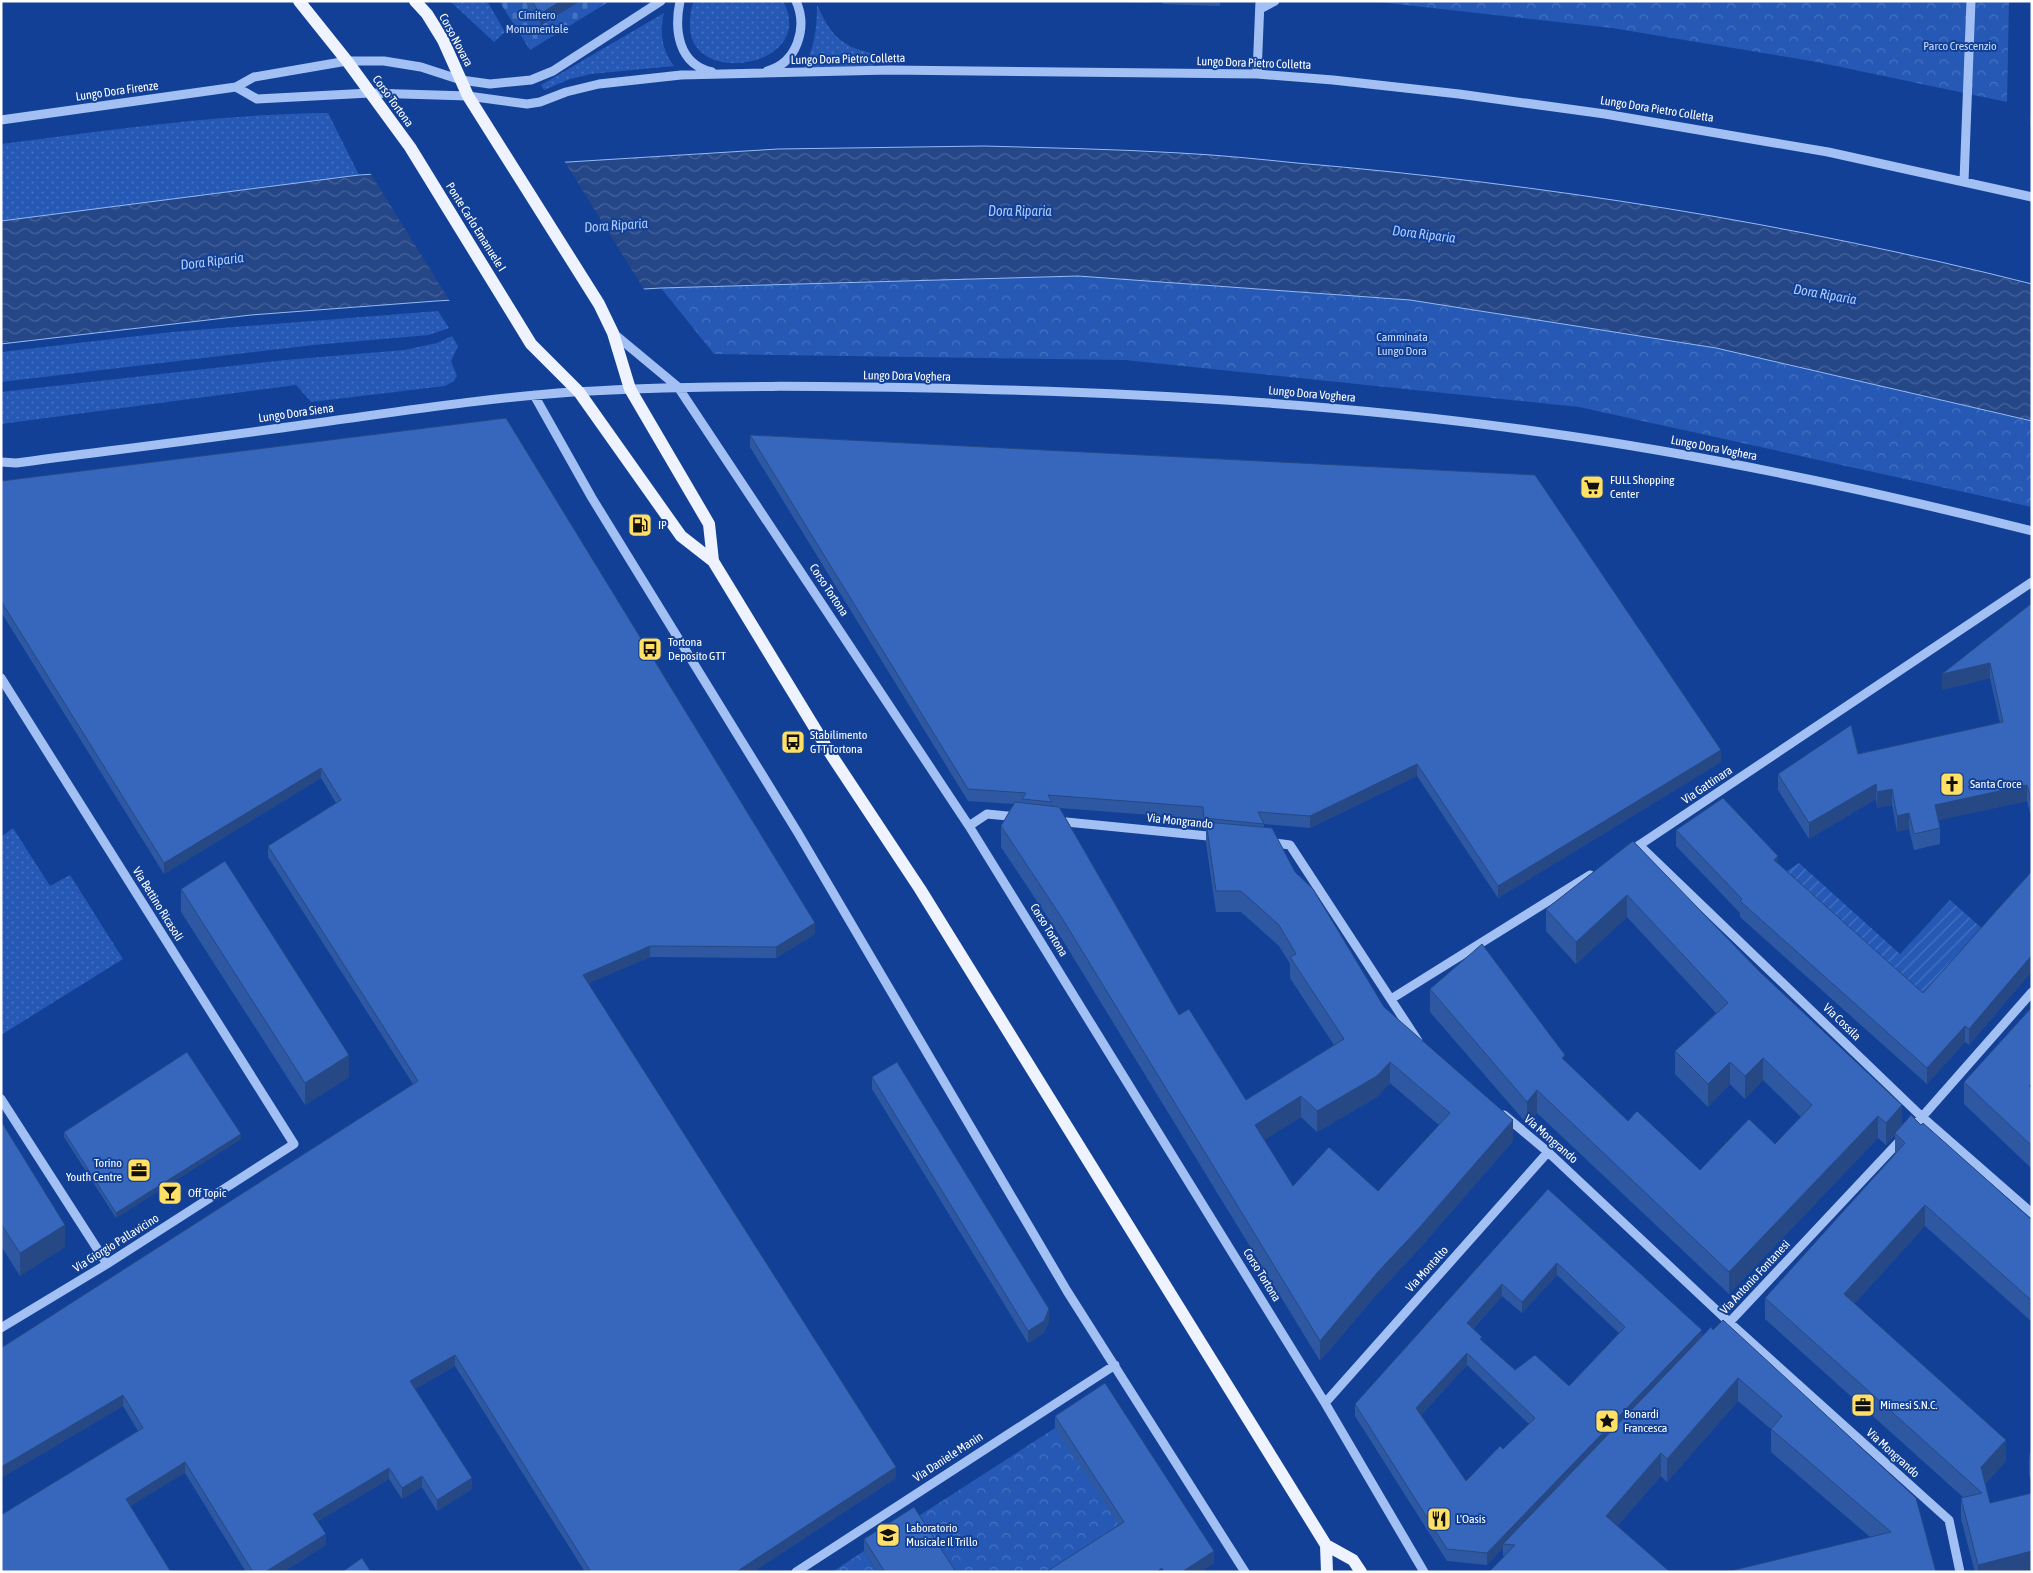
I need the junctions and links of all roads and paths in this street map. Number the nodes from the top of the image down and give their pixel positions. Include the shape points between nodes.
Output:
1 (300, 1) edge
2 (415, 1) edge
3 (661, 1) edge
4 (680, 1) edge
5 (1275, 1) edge
6 (1971, 1) edge
7 (798, 4) edge
8 (1260, 5) edge
9 (347, 61) junction
10 (757, 73) junction
11 (1257, 74) junction
12 (724, 75) junction
13 (462, 80) junction
14 (236, 87) junction
15 (370, 93) junction
16 (468, 96) junction
17 (1, 120) edge
18 (416, 159) joint
19 (1964, 181) junction
20 (2032, 197) edge
21 (512, 310) joint
22 (613, 333) junction
23 (678, 387) junction
24 (630, 389) junction
25 (579, 392) junction
26 (534, 395) junction
27 (1, 462) edge
28 (16, 462) junction
29 (1, 468) edge
30 (2032, 531) edge
31 (713, 561) junction
32 (2032, 582) edge
33 (1, 678) edge
34 (1026, 818) edge
35 (1046, 820) edge
36 (969, 826) junction
37 (1231, 839) edge
38 (1260, 842) edge
39 (1639, 846) junction
40 (1622, 856) edge
41 (1598, 871) edge
42 (2032, 992) edge
43 (1391, 999) junction
44 (1428, 1050) edge
45 (1, 1099) edge
46 (1496, 1108) edge
47 (1922, 1117) junction
48 (294, 1144) joint
49 (1548, 1152) junction
50 (2032, 1212) edge
51 (107, 1264) junction
52 (1730, 1323) junction
53 (1, 1328) edge
54 (1716, 1337) edge
55 (1115, 1365) junction
56 (1324, 1403) junction
57 (1326, 1545) junction
58 (796, 1572) edge
59 (1245, 1572) edge
60 (1327, 1572) edge
61 (1361, 1572) edge
62 (1424, 1572) edge
63 (1960, 1572) edge

1 - 9 main road
2 - 13 main road, Corso Novara via 439,34
3 - 13 street, Lungo Dora Firenze via 553,71 531,80 490,84
4 - 12 street via 677,18 682,48 692,64
5 - 8 street
6 - 19 street
7 - 10 street via 800,34 790,57 774,69
8 - 11 street
9 - 13 street, Lungo Dora Firenze via 384,61 421,67
9 - 14 street, Lungo Dora Firenze via 254,77
9 - 15 main road, Corso Tortona
10 - 11 street, Lungo Dora Pietro Colletta via 889,70
10 - 12 street, Lungo Dora Pietro Colletta
11 - 19 street, Lungo Dora Pietro Colletta via 1449,92 1605,114 1828,152
12 - 16 street, Lungo Dora Pietro Colletta via 681,75 599,84 527,104
13 - 16 main road, Corso Novara
14 - 15 street via 257,99
14 - 17 street, Lungo Dora Firenze
15 - 16 street
15 - 18 main road, Corso Tortona
16 - 22 main road, Corso Tortona via 599,304
18 - 21 main road, Ponte Carlo Emanuele I
19 - 20 street, Lungo Dora Pietro Colletta
21 - 25 main road, Corso Tortona via 531,344
22 - 23 street, Corso Tortona
22 - 24 main road, Corso Tortona
23 - 24 street, Lungo Dora Voghera
23 - 30 street, Lungo Dora Voghera via 1114,393 1373,411 1542,432 1685,455 1934,506
23 - 36 street, Corso Tortona
24 - 25 street, Lungo Dora Voghera
24 - 31 main road, Corso Tortona via 709,524
25 - 26 street, Lungo Dora Siena
25 - 31 main road, Corso Tortona via 681,536
26 - 28 street, Lungo Dora Siena
26 - 55 street via 592,498 798,833 1067,1291
27 - 28 street, Lungo Dora Siena
28 - 29 street, Lungo Dora Siena
31 - 57 main road, Corso Tortona
32 - 39 street, Via Gattinara
33 - 48 street, Via Bettino Ricasoli
34 - 36 street via 987,814
35 - 37 street, Via Mongrando
36 - 56 street, Corso Tortona
38 - 43 street via 1290,844
39 - 40 street, Via Gattinara
39 - 47 street, Via Cossila
41 - 43 street
42 - 47 street, Via Antonio Fontanesi
43 - 44 street via 1420,1044
45 - 51 street
46 - 49 street, Via Mongrando
47 - 50 street, Via Cossila
47 - 52 street, Via Antonio Fontanesi
48 - 51 street, Via Giorgio Pallavicino
49 - 52 street, Via Mongrando
49 - 56 street, Via Montalto
51 - 53 street, Via Giorgio Pallavicino
52 - 54 street, Via Antonio Fontanesi
52 - 63 street, Via Mongrando via 1949,1520
55 - 58 street, Via Daniele Manin
55 - 59 street
56 - 62 street, Corso Tortona
57 - 60 main road, Corso Tortona
57 - 61 main road, Corso Tortona via 1353,1560

